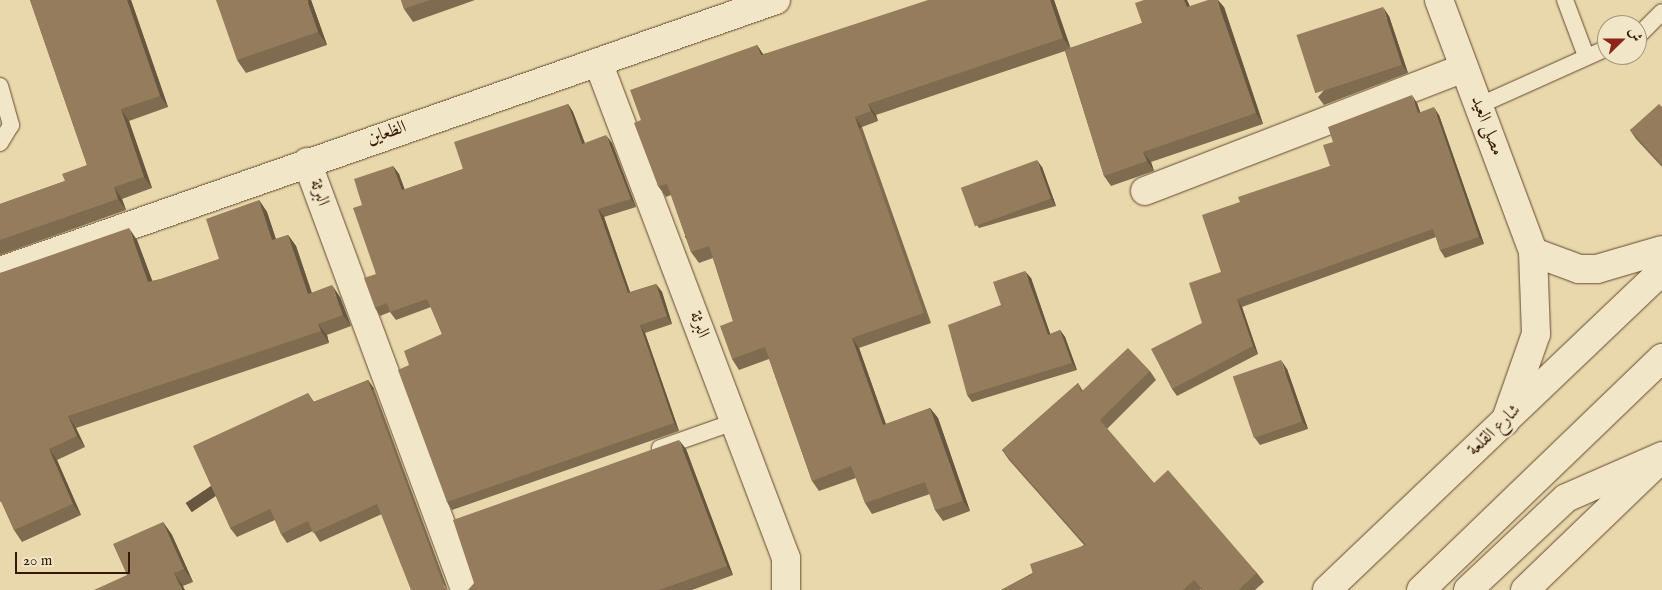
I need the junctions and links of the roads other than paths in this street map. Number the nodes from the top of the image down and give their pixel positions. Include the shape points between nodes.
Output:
1 (776, 0) edge
2 (1439, 0) edge
3 (1565, 0) edge
4 (1661, 0) edge
5 (1662, 7) edge
6 (1662, 12) edge
7 (1647, 27) edge
8 (1597, 52) edge
9 (1586, 56) junction
10 (598, 62) junction
11 (1464, 68) junction
12 (0, 86) edge
13 (1478, 106) junction
14 (0, 143) edge
15 (307, 162) junction
16 (1145, 191) dead end
17 (1662, 250) edge
18 (1533, 252) junction
19 (0, 271) edge
20 (1662, 271) edge
21 (1662, 358) edge
22 (734, 422) junction
23 (1505, 422) junction
24 (642, 454) edge
25 (1662, 457) edge
26 (465, 590) edge
27 (786, 590) edge
28 (1327, 590) edge
29 (1421, 590) edge
30 (1468, 590) edge
31 (1525, 590) edge

1 - 10 street, الظعاين
2 - 11 street, مصلى العيد
3 - 9 lane
4 - 5 lane
6 - 7 lane
8 - 9 lane
9 - 13 lane
10 - 15 street, الظعاين
10 - 22 street, البرثة
11 - 13 street, مصلى العيد
11 - 16 street
12 - 14 lane via 11,125
13 - 18 street, مصلى العيد
15 - 19 street, الظعاين
15 - 26 street, البرثة via 450,522
17 - 18 street via 1597,269 1579,268
18 - 23 street, مصلى العيد via 1536,334
20 - 23 street, شارع القلعة
21 - 29 street
22 - 24 lane
22 - 27 street, البرثة via 786,558
23 - 28 street, شارع القلعة
25 - 30 street via 1566,498
25 - 31 street

